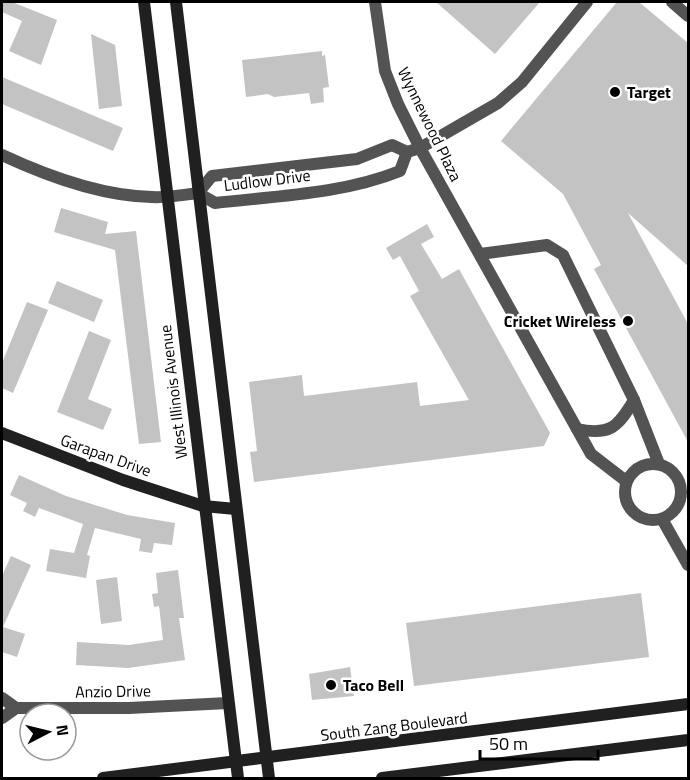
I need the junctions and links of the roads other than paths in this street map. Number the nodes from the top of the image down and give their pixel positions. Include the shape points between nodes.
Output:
1 (144, 2) edge
2 (176, 2) edge
3 (375, 2) edge
4 (587, 2) edge
5 (672, 2) edge
6 (688, 16) edge
7 (420, 148) junction
8 (407, 152) junction
9 (2, 155) edge
10 (198, 193) junction
11 (166, 197) junction
12 (480, 254) junction
13 (634, 400) junction
14 (577, 429) junction
15 (2, 433) edge
16 (659, 464) junction
17 (626, 481) junction
18 (203, 506) junction
19 (236, 509) junction
20 (662, 519) junction
21 (688, 565) edge
22 (2, 698) edge
23 (228, 703) junction
24 (688, 704) edge
25 (16, 708) junction
26 (2, 718) edge
27 (688, 740) edge
28 (266, 758) junction
29 (236, 763) junction
30 (103, 778) edge
31 (238, 778) edge
32 (269, 778) edge
33 (382, 778) edge

1 - 11 main road, West Illinois Avenue
2 - 10 main road
3 - 7 street, Wynnewood Plaza via 385,71
4 - 7 street, Ludlow Drive via 522,82 498,103
5 - 6 street
7 - 8 street, Ludlow Drive
7 - 12 street, Wynnewood Plaza
8 - 10 street, Ludlow Drive via 392,145 357,159 212,176
8 - 10 street, Ludlow Drive via 400,171 381,179 216,203
9 - 11 street via 33,170 101,190
10 - 11 street
10 - 19 main road
11 - 18 main road, West Illinois Avenue
12 - 13 street via 547,245 563,255
12 - 14 street, Wynnewood Plaza
13 - 14 street via 613,428 596,433
13 - 16 street
14 - 17 street, Wynnewood Plaza via 591,454
15 - 18 main road, Garapan Drive
16 - 17 street via 643,465
16 - 20 street via 673,472 680,486 679,502
17 - 20 street via 625,497 632,512 646,520
18 - 19 main road, Garapan Drive
18 - 23 main road, West Illinois Avenue
19 - 28 main road
20 - 21 street
22 - 25 street
23 - 25 street, Anzio Drive
23 - 29 main road, West Illinois Avenue
24 - 28 main road, South Zang Boulevard
25 - 26 street
27 - 33 main road
28 - 29 main road, South Zang Boulevard
28 - 32 main road
29 - 30 main road, South Zang Boulevard
29 - 31 main road, West Illinois Avenue

